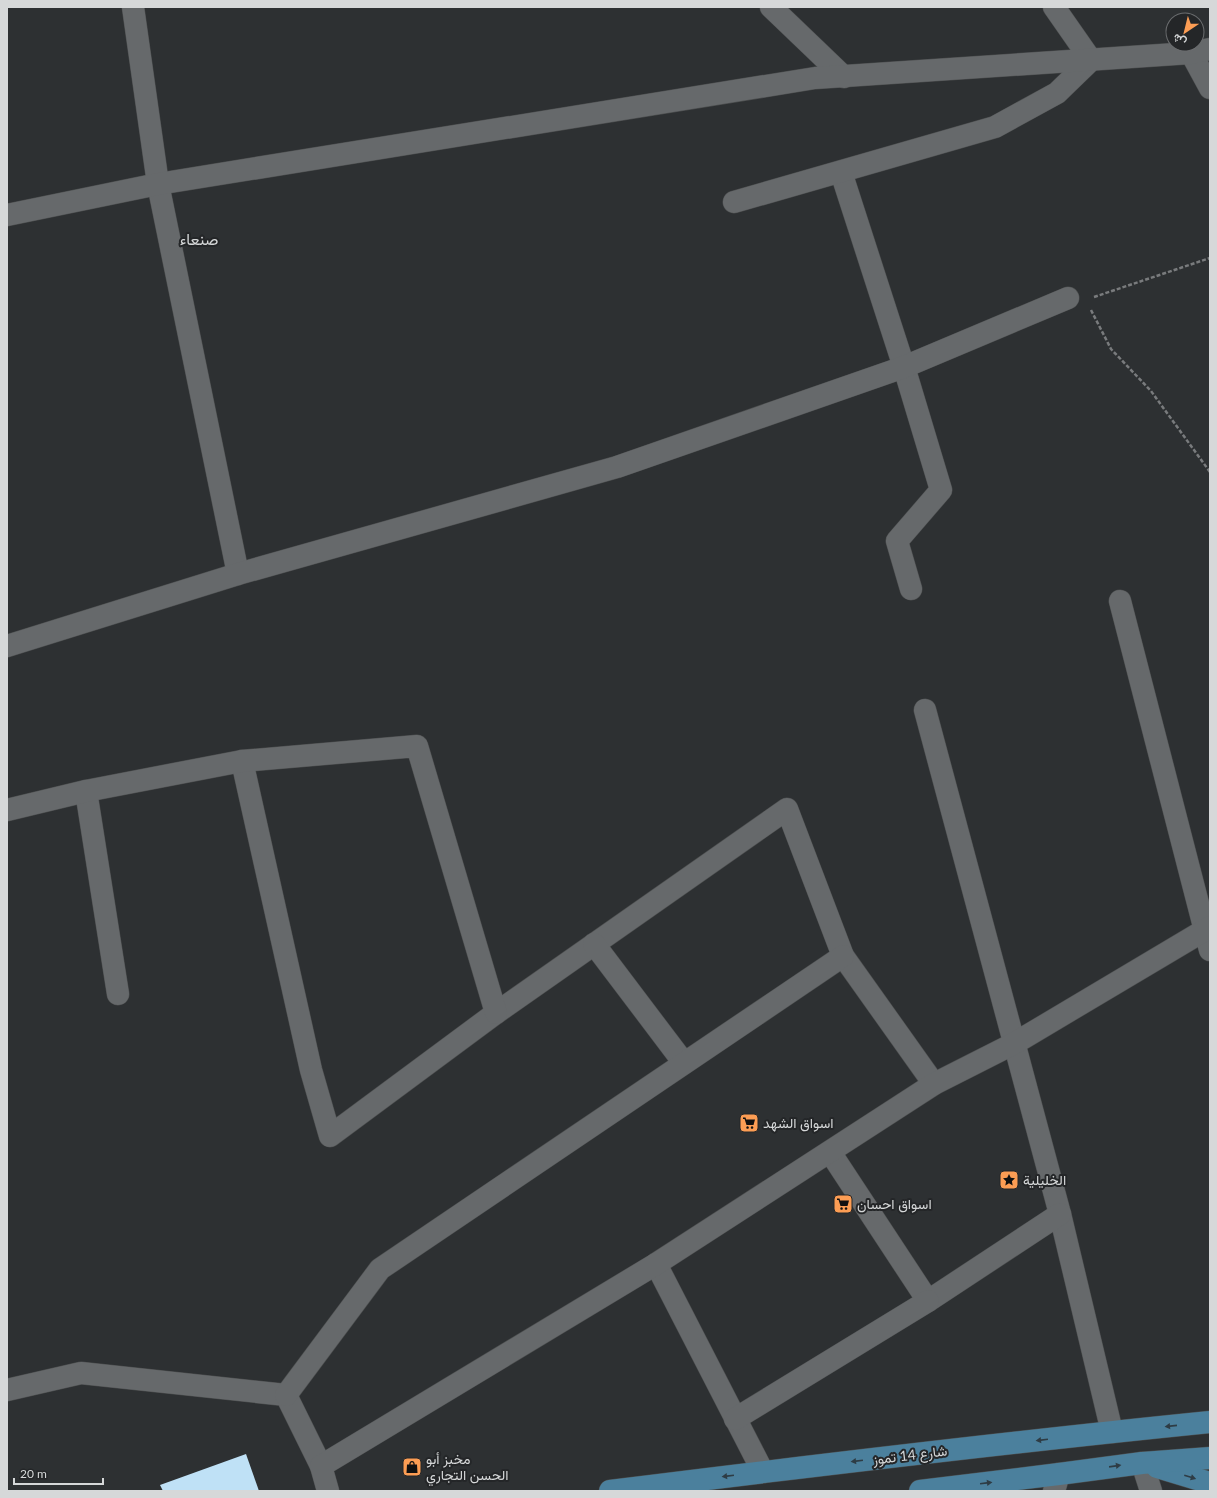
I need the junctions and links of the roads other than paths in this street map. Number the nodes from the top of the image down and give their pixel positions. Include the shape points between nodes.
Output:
1 (133, 7) edge
2 (771, 7) edge
3 (1054, 7) edge
4 (1189, 52) edge
5 (1201, 52) edge
6 (1091, 60) junction
7 (844, 76) junction
8 (1210, 88) edge
9 (841, 172) junction
10 (158, 184) junction
11 (734, 202) dead end
12 (7, 215) edge
13 (1077, 299) road end
14 (904, 367) junction
15 (238, 574) junction
16 (911, 589) dead end
17 (1120, 602) dead end
18 (7, 646) edge
19 (925, 710) dead end
20 (242, 761) junction
21 (86, 791) junction
22 (7, 810) edge
23 (1208, 935) edge
24 (594, 944) junction
25 (843, 956) junction
26 (118, 994) dead end
27 (496, 1013) junction
28 (1015, 1043) junction
29 (684, 1063) junction
30 (934, 1084) junction
31 (830, 1152) junction
32 (1060, 1214) junction
33 (656, 1264) junction
34 (928, 1301) junction
35 (7, 1390) edge
36 (286, 1395) junction
37 (735, 1419) junction
38 (1210, 1422) edge
39 (1112, 1432) junction
40 (1210, 1458) edge
41 (1142, 1462) junction
42 (321, 1466) junction
43 (763, 1472) junction
44 (1057, 1483) edge
45 (1210, 1483) edge
46 (328, 1491) edge
47 (610, 1491) edge
48 (920, 1491) edge
49 (1151, 1491) edge

1 - 10 street
2 - 7 street
3 - 6 street
4 - 6 street
5 - 8 street
6 - 7 street
6 - 9 street via 1057,93 995,127
7 - 10 street via 815,78
9 - 11 street
9 - 14 street
10 - 12 street
10 - 15 street
13 - 14 street
14 - 15 street via 617,467
14 - 16 street via 941,490 897,541
15 - 18 street
17 - 23 street
19 - 28 street
20 - 21 street
20 - 27 street via 417,746
20 - 27 street via 311,1070 330,1136
21 - 22 street
21 - 26 street
23 - 28 street
24 - 25 street via 787,809
24 - 27 street
24 - 29 street
25 - 29 street
25 - 30 street
28 - 30 street
28 - 32 street
29 - 36 street via 380,1269
30 - 31 street
31 - 33 street
31 - 34 street
32 - 34 street
32 - 39 street
33 - 37 street
33 - 42 street
34 - 37 street
35 - 36 street via 81,1373
36 - 42 street
37 - 43 street
38 -> 39 main road, شارع 14 تموز
39 -> 43 main road, شارع 14 تموز
40 - 41 main road
44 -> 41 main road
41 -> 45 main road
41 - 49 street
42 - 46 street
43 -> 47 main road, شارع 14 تموز
48 -> 44 main road

